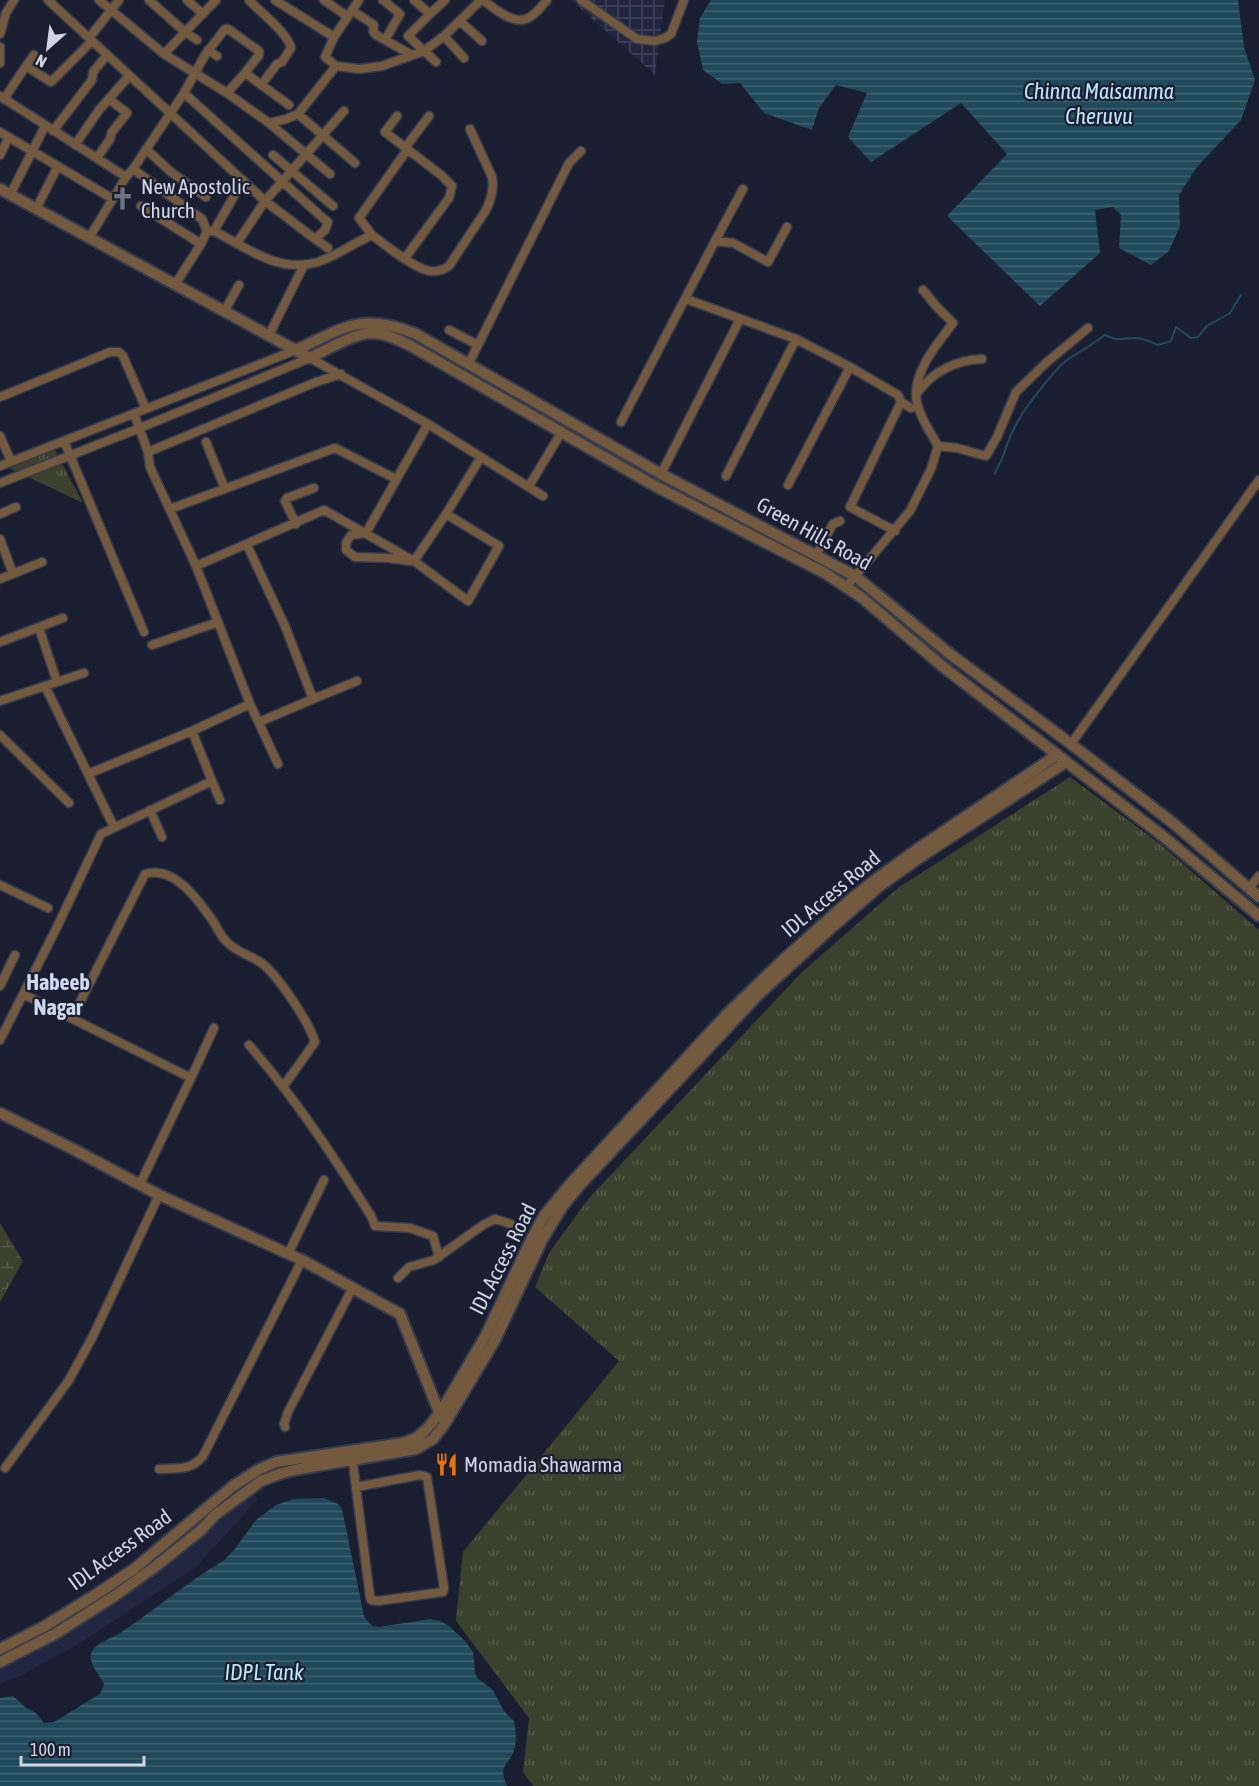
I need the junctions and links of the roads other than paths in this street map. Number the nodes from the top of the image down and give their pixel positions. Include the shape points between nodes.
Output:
1 (14, 0) edge
2 (48, 0) edge
3 (99, 0) edge
4 (119, 0) edge
5 (149, 0) edge
6 (187, 0) edge
7 (216, 0) edge
8 (249, 0) edge
9 (275, 0) edge
10 (324, 0) edge
11 (359, 0) edge
12 (383, 0) edge
13 (414, 0) edge
14 (445, 0) edge
15 (482, 0) edge
16 (548, 0) edge
17 (581, 0) edge
18 (684, 0) edge
19 (3, 11) edge
20 (111, 11) junction
21 (202, 14) junction
22 (351, 14) junction
23 (430, 14) junction
24 (460, 21) junction
25 (185, 32) junction
26 (0, 34) edge
27 (444, 36) junction
28 (334, 37) junction
29 (90, 40) junction
30 (197, 40) dead end
31 (385, 40) junction
32 (482, 41) dead end
33 (0, 47) edge
34 (208, 50) junction
35 (424, 51) junction
36 (164, 54) junction
37 (34, 55) dead end
38 (412, 55) junction
39 (107, 56) junction
40 (217, 56) dead end
41 (464, 58) dead end
42 (0, 63) edge
43 (436, 63) dead end
44 (26, 66) junction
45 (336, 66) junction
46 (244, 73) junction
47 (194, 74) junction
48 (129, 76) junction
49 (261, 84) junction
50 (184, 93) junction
51 (227, 93) junction
52 (2, 98) edge
53 (109, 99) junction
54 (289, 105) dead end
55 (344, 111) dead end
56 (170, 113) junction
57 (298, 114) junction
58 (397, 116) dead end
59 (429, 116) dead end
60 (269, 123) junction
61 (49, 128) junction
62 (470, 129) dead end
63 (0, 132) edge
64 (323, 135) junction
65 (9, 137) junction
66 (75, 145) junction
67 (146, 149) junction
68 (406, 149) junction
69 (33, 151) junction
70 (581, 151) dead end
71 (306, 154) junction
72 (0, 155) edge
73 (273, 155) dead end
74 (97, 158) junction
75 (355, 163) dead end
76 (58, 166) junction
77 (133, 170) junction
78 (291, 171) junction
79 (330, 174) dead end
80 (126, 177) junction
81 (243, 180) junction
82 (282, 181) junction
83 (0, 189) edge
84 (743, 189) dead end
85 (10, 195) junction
86 (206, 198) dead end
87 (113, 199) junction
88 (265, 201) junction
89 (141, 206) dead end
90 (333, 206) dead end
91 (36, 209) junction
92 (787, 227) dead end
93 (211, 231) junction
94 (372, 235) junction
95 (89, 238) junction
96 (315, 239) junction
97 (716, 242) junction
98 (237, 243) junction
99 (201, 244) junction
100 (331, 250) junction
101 (405, 258) junction
102 (304, 265) junction
103 (176, 283) junction
104 (239, 285) dead end
105 (923, 290) dead end
106 (686, 299) junction
107 (225, 310) junction
108 (740, 319) junction
109 (1088, 328) dead end
110 (449, 330) dead end
111 (269, 335) junction
112 (796, 339) junction
113 (478, 345) junction
114 (296, 350) junction
115 (310, 358) junction
116 (982, 359) dead end
117 (469, 363) junction
118 (850, 367) junction
119 (341, 374) junction
120 (916, 395) junction
121 (0, 397) edge
122 (901, 402) junction
123 (911, 408) dead end
124 (146, 409) junction
125 (134, 414) junction
126 (621, 422) dead end
127 (428, 424) junction
128 (140, 428) junction
129 (561, 433) junction
130 (0, 436) edge
131 (64, 441) junction
132 (206, 442) dead end
133 (938, 446) junction
134 (148, 452) junction
135 (69, 455) junction
136 (482, 457) junction
137 (11, 461) junction
138 (0, 466) edge
139 (661, 474) junction
140 (726, 476) dead end
141 (396, 479) junction
142 (1259, 480) edge
143 (0, 483) edge
144 (788, 485) dead end
145 (529, 486) junction
146 (314, 488) dead end
147 (225, 489) junction
148 (543, 496) dead end
149 (16, 507) dead end
150 (170, 509) junction
151 (0, 514) edge
152 (446, 514) junction
153 (306, 515) dead end
154 (840, 520) dead end
155 (295, 522) junction
156 (895, 531) junction
157 (366, 533) junction
158 (0, 539) edge
159 (247, 545) junction
160 (816, 555) junction
161 (414, 561) junction
162 (42, 562) dead end
163 (196, 566) junction
164 (13, 574) junction
165 (855, 576) junction
166 (0, 579) edge
167 (846, 587) junction
168 (63, 618) dead end
169 (218, 622) junction
170 (39, 628) junction
171 (144, 632) dead end
172 (0, 642) edge
173 (152, 645) dead end
174 (84, 673) dead end
175 (357, 681) dead end
176 (57, 682) junction
177 (45, 686) junction
178 (313, 699) junction
179 (0, 701) edge
180 (250, 704) junction
181 (259, 722) junction
182 (192, 731) junction
183 (0, 735) edge
184 (1071, 744) junction
185 (1062, 758) junction
186 (278, 764) dead end
187 (88, 774) junction
188 (212, 781) junction
189 (220, 800) dead end
190 (69, 803) dead end
191 (150, 810) junction
192 (114, 827) junction
193 (162, 837) dead end
194 (922, 851) junction
195 (1259, 876) edge
196 (0, 885) edge
197 (1249, 888) junction
198 (1259, 897) edge
199 (48, 908) dead end
200 (1259, 916) edge
201 (15, 955) dead end
202 (0, 986) edge
203 (23, 994) junction
204 (72, 1018) junction
205 (214, 1028) dead end
206 (0, 1040) edge
207 (249, 1045) dead end
208 (191, 1078) junction
209 (283, 1087) junction
210 (0, 1113) edge
211 (324, 1180) dead end
212 (140, 1184) junction
213 (159, 1195) junction
214 (515, 1233) dead end
215 (288, 1254) junction
216 (439, 1257) junction
217 (302, 1260) junction
218 (398, 1278) dead end
219 (353, 1287) junction
220 (439, 1414) junction
221 (444, 1425) junction
222 (285, 1427) dead end
223 (353, 1461) junction
224 (6, 1468) dead end
225 (159, 1469) dead end
226 (356, 1487) junction
227 (0, 1649) edge
228 (0, 1662) edge

1 - 19 street
2 - 29 street
3 - 20 street
4 - 20 street
5 - 25 street
6 - 21 street
7 - 21 street
8 - 49 street via 285,34 291,48
9 - 28 street
10 - 22 street
11 - 22 street
12 - 31 street via 400,14
13 - 23 street
14 - 23 street
15 - 16 street via 507,16 524,20
15 - 24 street
17 - 18 street via 637,39 655,42 671,34
19 - 26 street
20 - 29 street
20 - 36 street
21 - 25 street
22 - 28 street
22 - 31 street via 373,24 374,34
23 - 35 street via 408,36
24 - 27 street
24 - 32 street
25 - 30 street
25 - 36 street
27 - 35 street
27 - 41 street
28 - 45 street via 325,57
29 - 39 street
29 - 44 street via 51,82
31 - 38 street
33 - 42 street
34 - 40 street
34 - 46 street via 228,29 259,51
34 - 47 street
35 - 38 street
35 - 43 street
36 - 47 street
37 - 44 street
38 - 45 street via 369,68
39 - 48 street
39 - 61 street via 93,72 92,80
44 - 52 street
45 - 57 street
46 - 49 street
46 - 51 street
47 - 50 street
47 - 51 street
48 - 53 street
48 - 56 street
49 - 54 street
50 - 56 street
50 - 82 street
51 - 60 street
52 - 61 street
53 - 66 street
53 - 74 street via 127,113
55 - 64 street
56 - 67 street
56 - 81 street
57 - 60 street
57 - 64 street
58 - 68 street via 385,132
59 - 68 street
60 - 71 street
61 - 66 street
61 - 69 street
62 - 101 street via 494,184 486,210 443,270 427,270
63 - 65 street
64 - 71 street
64 - 75 street
65 - 69 street
65 - 72 street
66 - 74 street
67 - 77 street
67 - 86 street
68 - 94 street via 358,218
68 - 101 street via 452,186 449,198
69 - 76 street
69 - 85 street
70 - 113 street via 568,163
71 - 78 street
71 - 79 street
73 - 78 street
74 - 80 street
76 - 87 street
76 - 91 street
77 - 80 street
77 - 93 street via 202,219
78 - 82 street
78 - 90 street
80 - 87 street
81 - 88 street
81 - 93 street
82 - 88 street
82 - 96 street via 328,222 326,230
83 - 85 street
84 - 97 street
85 - 91 street
87 - 95 street
88 - 96 street
88 - 98 street
89 - 99 street
91 - 95 street
92 - 97 street via 768,262 733,243
93 - 98 street
93 - 99 street
94 - 100 street
94 - 101 street
95 - 103 street
96 - 100 street
97 - 106 street
98 - 102 street via 271,261
99 - 103 street
100 - 102 street via 320,261
102 - 111 street
103 - 107 street
104 - 107 street
105 - 120 street via 953,323 921,372
106 - 108 street
106 - 126 street
107 - 111 street
108 - 112 street
108 - 139 street
109 - 133 street via 1016,392 986,456
110 - 113 street
111 - 114 street
112 - 118 street
112 - 140 street
113 - 117 street
114 - 115 street
114 - 117 street, Green Hills Road via 352,324 382,323 416,334
114 - 124 street
115 - 119 street
115 - 128 street
115 - 129 street, Green Hills Road via 361,334 392,337
116 - 120 street via 950,366 926,381
117 - 139 street, Green Hills Road
118 - 122 street via 898,395
118 - 144 street
119 - 127 street
119 - 134 street
120 - 133 street
121 - 124 street via 110,352 119,352
122 - 123 street
122 - 156 street via 850,507
124 - 125 street
125 - 128 street
125 - 131 street
127 - 136 street
127 - 141 street
128 - 134 street
128 - 135 street
129 - 145 street
129 - 167 street, Green Hills Road
130 - 137 street
131 - 135 street
131 - 137 street
132 - 147 street
133 - 156 street via 932,469
134 - 150 street via 150,467
135 - 143 street
135 - 171 street
136 - 145 street
136 - 152 street
137 - 138 street
139 - 160 street, Green Hills Road
141 - 147 street via 335,448
141 - 157 street
142 - 184 street
145 - 148 street
146 - 155 street via 286,499
147 - 150 street
149 - 151 street
150 - 163 street
152 - 161 street
152 - 161 street via 499,546 468,601
153 - 155 street
154 - 160 street via 833,524
155 - 157 street via 324,510
155 - 159 street
156 - 165 street
157 - 161 street
157 - 161 street via 351,535 346,543 346,550 355,557
158 - 164 street
159 - 163 street
159 - 178 street via 285,626
160 - 165 street, Green Hills Road
162 - 164 street
163 - 169 street
164 - 166 street
165 - 167 street
165 - 184 street, Green Hills Road
167 - 185 street, Green Hills Road
168 - 170 street
169 - 173 street
169 - 180 street
170 - 172 street
170 - 176 street
174 - 176 street
175 - 178 street
176 - 177 street
177 - 179 street
177 - 187 street
178 - 181 street
180 - 181 street
180 - 182 street
181 - 186 street
182 - 187 street
182 - 188 street
183 - 190 street
184 - 197 street, Green Hills Road
185 - 194 street, IDL Access Road
185 - 200 street, Green Hills Road
187 - 192 street
188 - 189 street
188 - 191 street
191 - 192 street
191 - 193 street
192 - 203 street via 101,834
194 - 220 street, IDL Access Road via 850,900 775,967 567,1188 544,1216 486,1335
194 - 221 street via 786,968 579,1186 542,1240 495,1340
195 - 197 street
196 - 199 street
197 - 198 street, Green Hills Road
201 - 202 street
203 - 204 street
203 - 206 street
204 - 208 street
204 - 209 street via 145,874 165,874 181,882 225,940 263,964 311,1029 315,1042
205 - 208 street
207 - 209 street
208 - 212 street
209 - 216 street via 335,1159 375,1226 410,1228 433,1236
210 - 212 street
211 - 215 street
212 - 213 street
213 - 215 street
213 - 224 street via 69,1380
214 - 216 street via 511,1224 495,1219
215 - 217 street
216 - 218 street via 410,1267
217 - 219 street
217 - 225 street via 204,1456 191,1467
219 - 220 street via 400,1314
219 - 222 street via 288,1412
220 - 221 street
220 - 227 street, IDL Access Road via 426,1430 403,1443 276,1462 258,1470 233,1486 134,1569 45,1626
221 - 223 street via 433,1439 416,1449
223 - 226 street
223 - 228 street via 290,1471 261,1481 123,1590 55,1634
226 - 226 street via 371,1600 443,1592 427,1477

